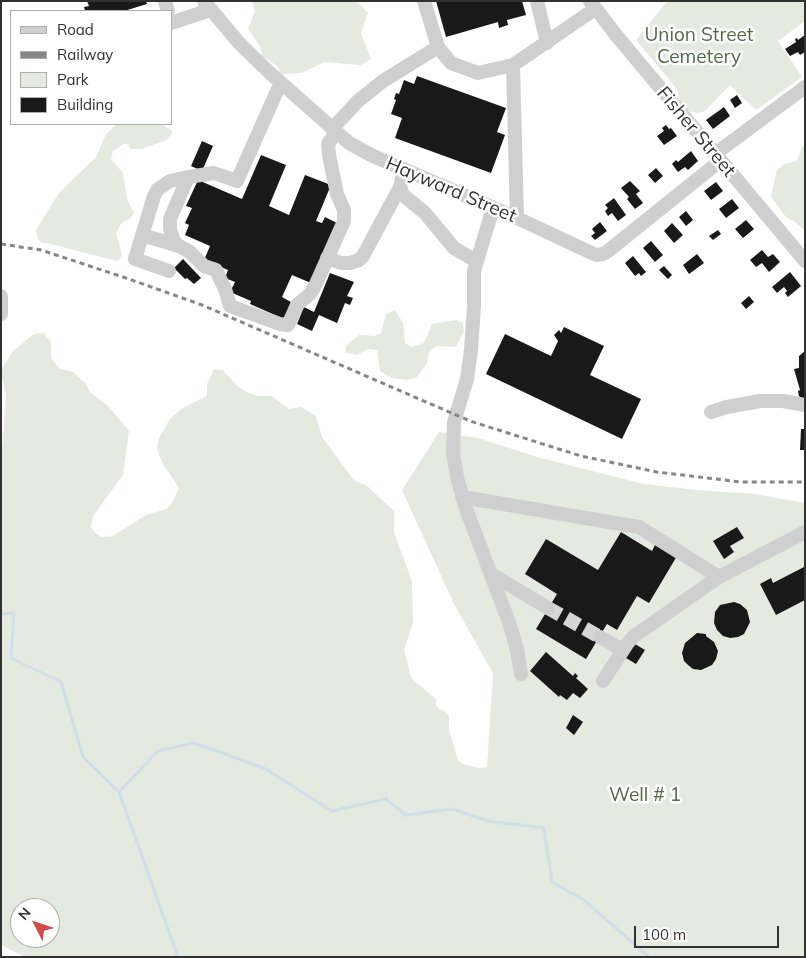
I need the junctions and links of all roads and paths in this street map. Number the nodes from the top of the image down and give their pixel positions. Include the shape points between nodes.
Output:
1 (424, 1) edge
2 (537, 1) edge
3 (593, 5) edge
4 (207, 6) edge
5 (172, 22) edge
6 (547, 43) junction
7 (438, 47) junction
8 (513, 65) junction
9 (282, 84) junction
10 (805, 87) edge
11 (334, 130) junction
12 (717, 158) junction
13 (404, 170) junction
14 (188, 177) junction
15 (400, 187) junction
16 (493, 208) junction
17 (517, 218) junction
18 (142, 234) junction
19 (179, 246) junction
20 (327, 258) junction
21 (476, 261) junction
22 (805, 262) edge
23 (169, 272) dead end
24 (1, 296) edge
25 (1, 314) edge
26 (805, 405) edge
27 (711, 412) dead end
28 (462, 497) junction
29 (805, 532) edge
30 (491, 574) junction
31 (719, 576) junction
32 (548, 608) tunnel mouth
33 (600, 636) tunnel mouth
34 (623, 650) junction
35 (520, 674) dead end
36 (603, 680) dead end

1 - 7 street
2 - 6 street
3 - 6 street
3 - 12 street, Fisher Street
4 - 5 street
4 - 9 street, Hayward Street via 239,43
6 - 8 street
7 - 8 street via 451,63 478,73
7 - 11 street via 358,101
8 - 17 street
9 - 11 street, Hayward Street
9 - 14 street via 237,181 214,173
10 - 12 street, Hayward Street
11 - 13 street, Hayward Street via 361,150
11 - 20 street via 328,144 329,154 345,216
12 - 17 street, Hayward Street via 603,254 589,253
12 - 22 street, Fisher Street
13 - 15 street
13 - 16 street, Hayward Street
14 - 18 street via 159,187
14 - 19 street via 169,225 172,238
15 - 20 street via 359,260 341,263
15 - 21 street via 403,195 425,213 454,248
16 - 17 street, Hayward Street
16 - 21 street
18 - 19 street
18 - 23 street via 135,259
19 - 20 street via 204,266 216,270 230,306 285,325 290,323 297,305 310,294
21 - 28 street via 471,350 453,428 455,463
24 - 25 street
26 - 27 street via 783,400 760,401
28 - 30 street
28 - 31 street via 639,527
29 - 31 street
30 - 32 street
30 - 35 street via 515,641
31 - 34 street via 634,636
33 - 34 street
34 - 36 street

